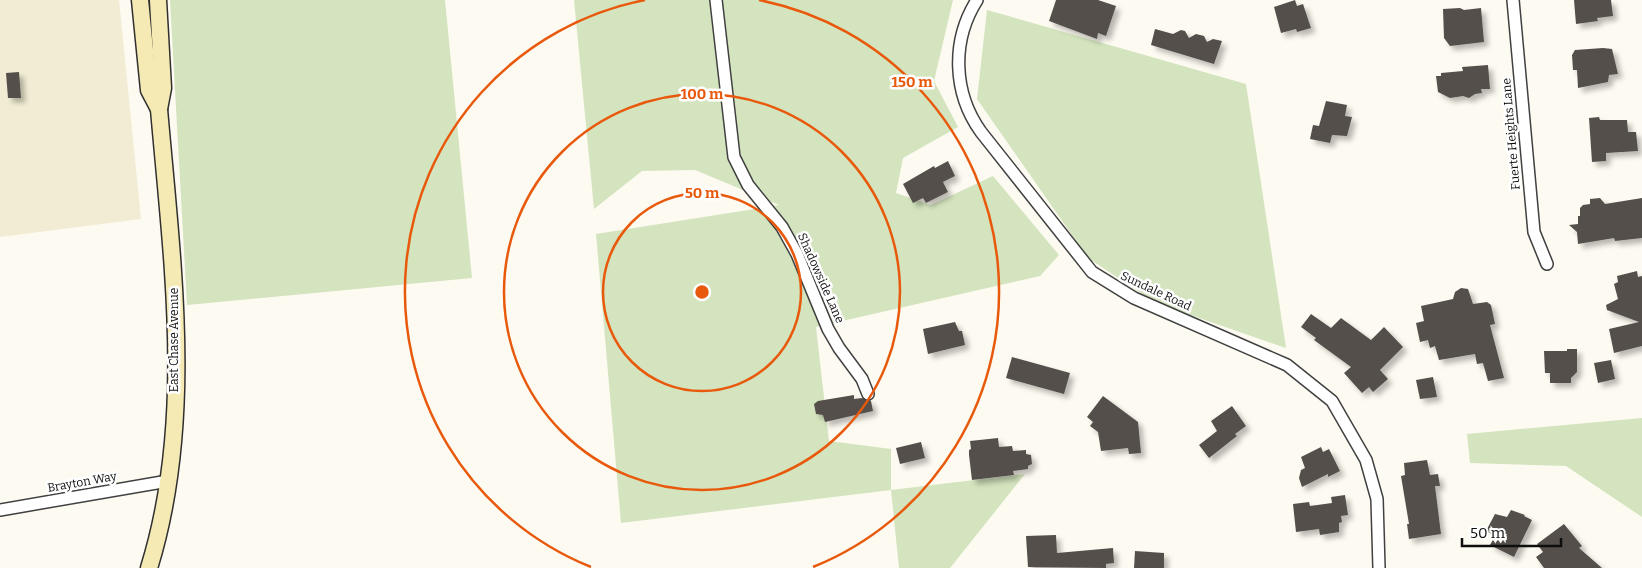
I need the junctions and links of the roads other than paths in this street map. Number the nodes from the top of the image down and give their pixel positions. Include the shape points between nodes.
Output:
1 (140, 0) edge
2 (158, 0) edge
3 (716, 0) edge
4 (977, 0) edge
5 (1513, 0) edge
6 (159, 109) junction
7 (1547, 264) dead end
8 (868, 394) dead end
9 (168, 480) junction
10 (0, 510) edge
11 (149, 568) edge
12 (1379, 568) edge

1 - 6 main road, East Chase Avenue via 149,90
2 - 6 main road, East Chase Avenue via 163,88
3 - 8 street, Shadowside Lane via 734,156 748,185 782,227 797,254 828,329 862,379
4 - 12 street, Sundale Road via 964,24 958,54 960,81 971,118 1092,272 1134,298 1287,364 1332,401 1366,460 1377,499
5 - 7 street, Fuerte Heights Lane via 1534,232
6 - 9 main road, East Chase Avenue via 176,318 175,394
9 - 10 street, Brayton Way
9 - 11 main road, East Chase Avenue

